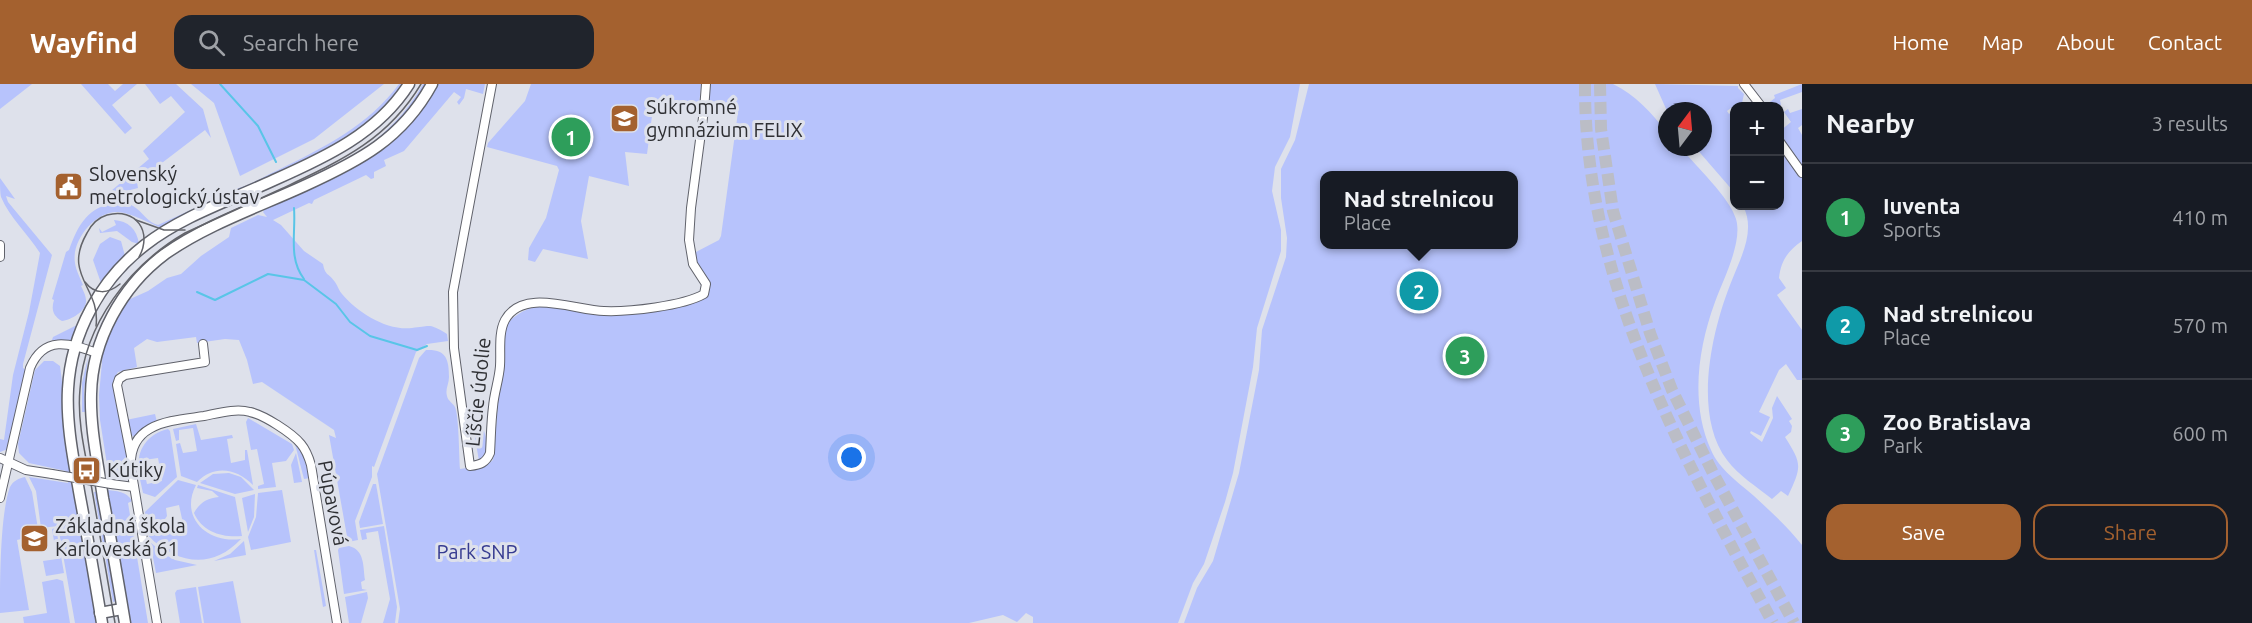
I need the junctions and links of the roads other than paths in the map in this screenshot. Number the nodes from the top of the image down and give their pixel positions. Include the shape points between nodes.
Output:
1 (409, 84) edge
2 (432, 84) edge
3 (492, 84) edge
4 (706, 84) edge
5 (1744, 84) edge
6 (1758, 102) edge
7 (1784, 149) edge
8 (1802, 173) edge
9 (0, 245) edge
10 (0, 257) edge
11 (202, 344) dead end
12 (76, 346) junction
13 (97, 353) junction
14 (127, 434) junction
15 (140, 436) junction
16 (131, 457) junction
17 (4, 460) edge
18 (134, 487) junction
19 (0, 498) edge
20 (122, 609) junction
21 (101, 618) edge
22 (125, 623) edge
23 (156, 623) edge
24 (338, 623) edge

1 - 12 main road via 383,117 343,147 190,218 144,245 101,292 87,315
2 - 13 main road via 404,124 368,154 193,237 163,256 122,299
3 - 4 street, Líščie údolie via 453,292 454,348 470,466 482,464 490,453 502,331 512,312 544,302 618,311 666,305 704,294 706,284 693,264 689,240
5 - 6 street
7 - 8 street
9 - 10 street
11 - 14 street via 205,363 120,377 117,385
12 - 13 street
12 - 17 street via 51,346 37,353
12 - 21 main road via 68,390 69,421
13 - 20 main road via 91,391 92,421
14 - 15 street via 133,439
14 - 16 street
15 - 16 street
15 - 24 street, Púpavová via 154,425 166,422 248,411 297,441 311,465
16 - 18 street
17 - 18 street, bridge via 26,470
17 - 19 street
18 - 23 street
20 - 21 main road
20 - 22 main road

